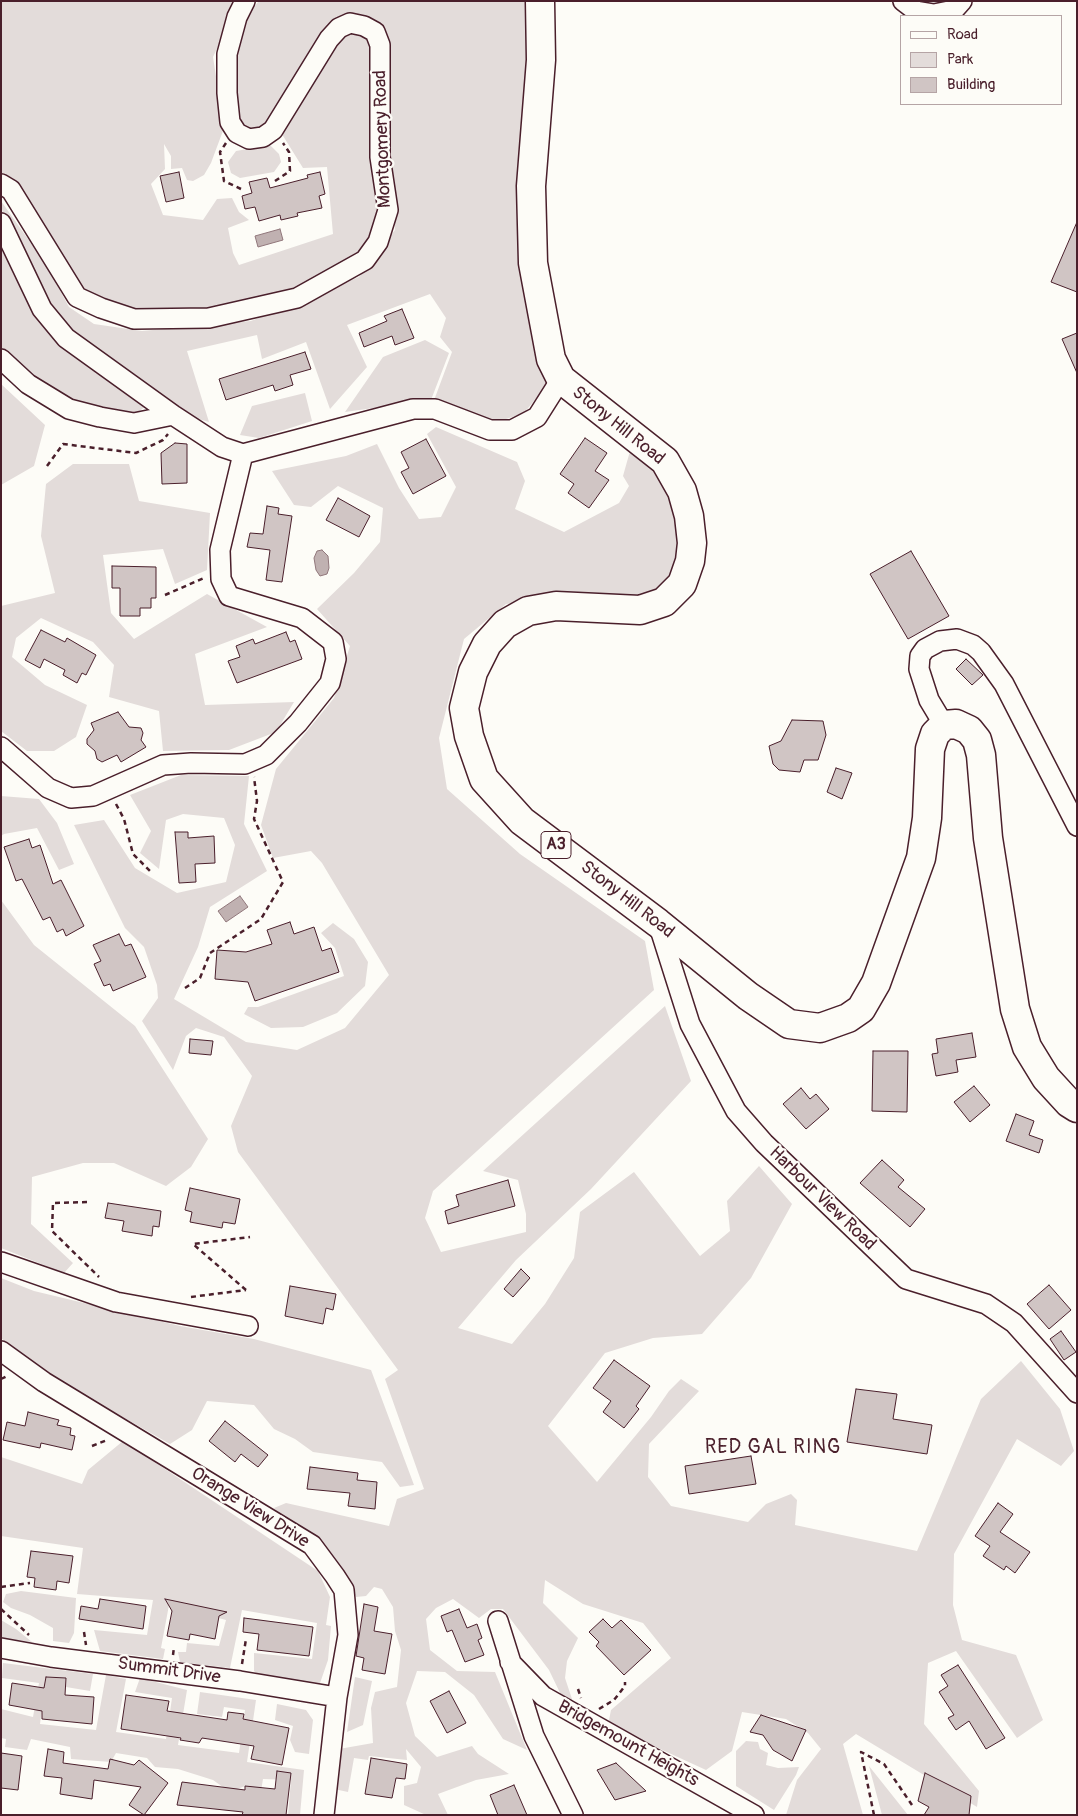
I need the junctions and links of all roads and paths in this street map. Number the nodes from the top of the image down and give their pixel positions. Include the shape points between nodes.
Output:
1 (245, 1) edge
2 (540, 1) edge
3 (903, 1) edge
4 (962, 1) edge
5 (234, 129) junction
6 (274, 130) junction
7 (275, 181) dead end
8 (1, 184) edge
9 (241, 189) dead end
10 (1, 223) edge
11 (1, 359) edge
12 (561, 379) junction
13 (176, 417) junction
14 (243, 454) junction
15 (47, 466) dead end
16 (220, 570) junction
17 (165, 595) dead end
18 (944, 725) junction
19 (1, 747) edge
20 (252, 761) junction
21 (109, 789) junction
22 (1077, 826) edge
23 (152, 873) dead end
24 (658, 923) junction
25 (185, 988) dead end
26 (1077, 1108) edge
27 (87, 1202) dead end
28 (250, 1237) dead end
29 (1, 1262) edge
30 (102, 1280) dead end
31 (246, 1290) dead end
32 (248, 1326) dead end
33 (1, 1351) edge
34 (1077, 1393) edge
35 (30, 1583) dead end
36 (1, 1587) edge
37 (1, 1609) edge
38 (498, 1621) dead end
39 (246, 1639) dead end
40 (1, 1648) edge
41 (52, 1657) junction
42 (510, 1662) junction
43 (240, 1681) junction
44 (625, 1682) dead end
45 (337, 1697) junction
46 (591, 1723) junction
47 (912, 1805) dead end
48 (324, 1815) edge
49 (573, 1815) edge
50 (754, 1815) edge
51 (874, 1815) edge

1 - 5 street via 227,54 227,93 230,122
2 - 12 main road, Stony Hill Road / A3 via 541,60 531,186 533,263 551,360
3 - 4 street via 916,11 934,14 954,10
5 - 6 street via 249,139 263,137
5 - 9 path via 220,152 224,181
6 - 7 path via 289,152 290,172
6 - 8 street, Montgomery Road via 329,39 339,28 350,23 375,32 380,44 380,156 388,210 378,242 365,260 297,298 209,318 134,319 77,297 10,190
10 - 13 street via 42,309 66,338
11 - 13 street via 28,384 69,409 134,423
12 - 14 street via 537,417 512,430 490,430 435,409 413,409
12 - 24 main road, Stony Hill Road / A3 via 664,461 682,491 689,516 690,560 682,584 664,602 640,610 556,606 528,611 505,624 487,644 473,672 464,708 469,736 484,779 522,821
13 - 14 street via 222,447
13 - 15 path via 163,440 136,453 63,444
14 - 16 street via 220,550
16 - 17 path
16 - 20 street via 220,579 229,596 302,618 333,642 336,659 330,683 266,756
18 - 22 street via 929,700 919,669 920,656 940,640 957,639 981,652 1004,684
18 - 24 main road, Stony Hill Road / A3 via 935,734 930,749 927,818 921,858 876,983 861,1009 848,1018 820,1028 789,1024 748,996
18 - 26 main road via 956,724 969,730 977,740 1004,948 1014,1009 1027,1047 1046,1078
19 - 21 street via 48,788 71,798 93,796
20 - 21 street via 245,764 191,762 163,765
20 - 25 path via 256,801 254,819 283,882 261,919 210,953 200,978
21 - 23 path via 124,819 133,854
24 - 34 street, Harbour View Road via 690,1024 736,1111 764,1143 906,1279 986,1304 1014,1323
27 - 30 path via 53,1203 52,1231
28 - 31 path via 193,1244
29 - 32 street via 116,1302
33 - 45 street, Orange View Drive via 44,1382 312,1545 344,1590 348,1635
35 - 36 path
37 - 41 path
38 - 42 street, Bridgemount Heights
39 - 43 path
40 - 41 street, Summit Drive
41 - 43 street, Summit Drive
42 - 46 street, Bridgemount Heights via 542,1696
42 - 49 street, Bridgemount Heights via 534,1736
43 - 45 street, Summit Drive
44 - 46 path via 614,1700 598,1709
45 - 48 street, Orange View Drive
46 - 50 street, Bridgemount Heights
47 - 51 path via 884,1764 861,1752

